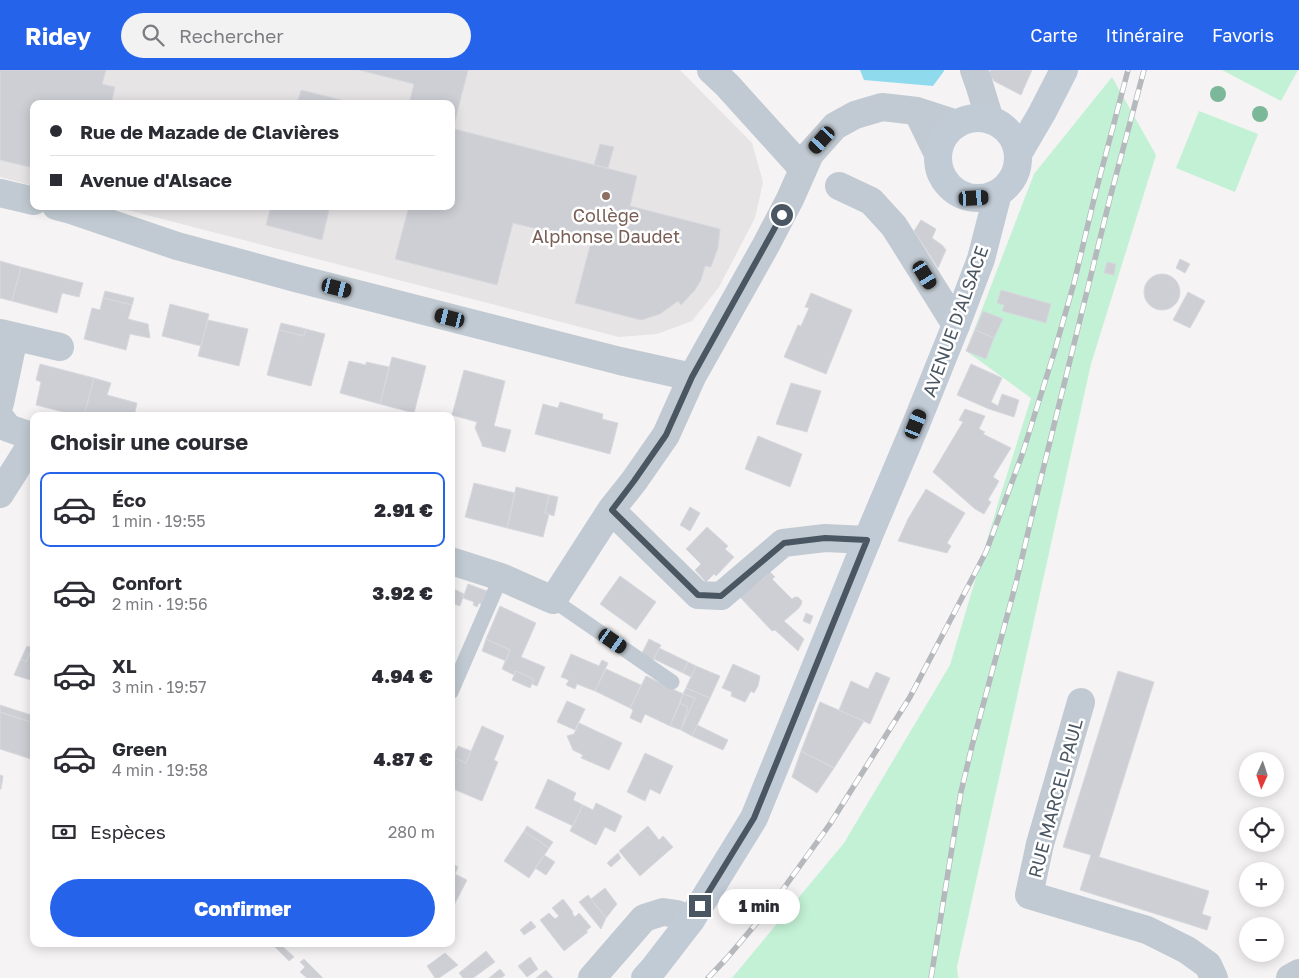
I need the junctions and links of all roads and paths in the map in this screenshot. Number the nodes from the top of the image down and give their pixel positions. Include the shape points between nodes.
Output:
1 (711, 70) edge
2 (1064, 70) edge
3 (976, 77) edge
4 (917, 111) junction
5 (1042, 113) junction
6 (979, 122) junction
7 (938, 154) junction
8 (1018, 154) junction
9 (807, 161) junction
10 (840, 186) dead end
11 (0, 193) edge
12 (998, 193) junction
13 (962, 195) junction
14 (30, 200) edge
15 (70, 210) edge
16 (988, 231) junction
17 (956, 325) junction
18 (7, 335) edge
19 (60, 347) dead end
20 (692, 377) junction
21 (0, 403) edge
22 (0, 417) edge
23 (30, 437) edge
24 (30, 445) edge
25 (0, 494) edge
26 (612, 510) junction
27 (867, 540) junction
28 (455, 562) edge
29 (501, 577) junction
30 (553, 600) junction
31 (672, 682) dead end
32 (455, 683) edge
33 (1081, 702) dead end
34 (691, 920) junction
35 (1299, 973) edge
36 (592, 978) edge
37 (645, 978) edge
38 (1214, 978) edge
39 (1290, 978) edge

1 - 9 street
2 - 5 main road, AVENUE D'ALSACE
3 - 6 street
4 - 6 street
4 - 7 street
4 - 9 street via 882,106 855,115 835,126
5 - 6 main road
5 - 8 main road, AVENUE D'ALSACE
6 - 7 main road via 948,132
6 - 8 main road via 1009,133
7 - 13 main road, AVENUE D'ALSACE via 944,178
8 - 12 main road, AVENUE D'ALSACE via 1014,177
9 - 20 street via 766,245
10 - 17 street via 871,201 894,226
11 - 14 street
12 - 13 main road via 986,198
12 - 16 main road, AVENUE D'ALSACE
13 - 16 main road, AVENUE D'ALSACE
15 - 20 street via 177,246 280,274
16 - 17 main road, AVENUE D'ALSACE
17 - 27 main road, AVENUE D'ALSACE
18 - 19 street
18 - 21 street
20 - 26 street via 666,435
22 - 23 street via 8,428
24 - 25 street
26 - 27 street via 698,595 721,596 784,543 825,538
26 - 30 street
27 - 34 main road, AVENUE D'ALSACE via 754,818
28 - 29 street
29 - 30 street
29 - 32 lane
30 - 31 lane
33 - 38 street, RUE MARCEL PAUL via 1040,844 1029,895 1147,930 1187,950 1208,965
34 - 36 street via 663,912 644,918
34 - 37 main road, AVENUE D'ALSACE
35 - 39 street

